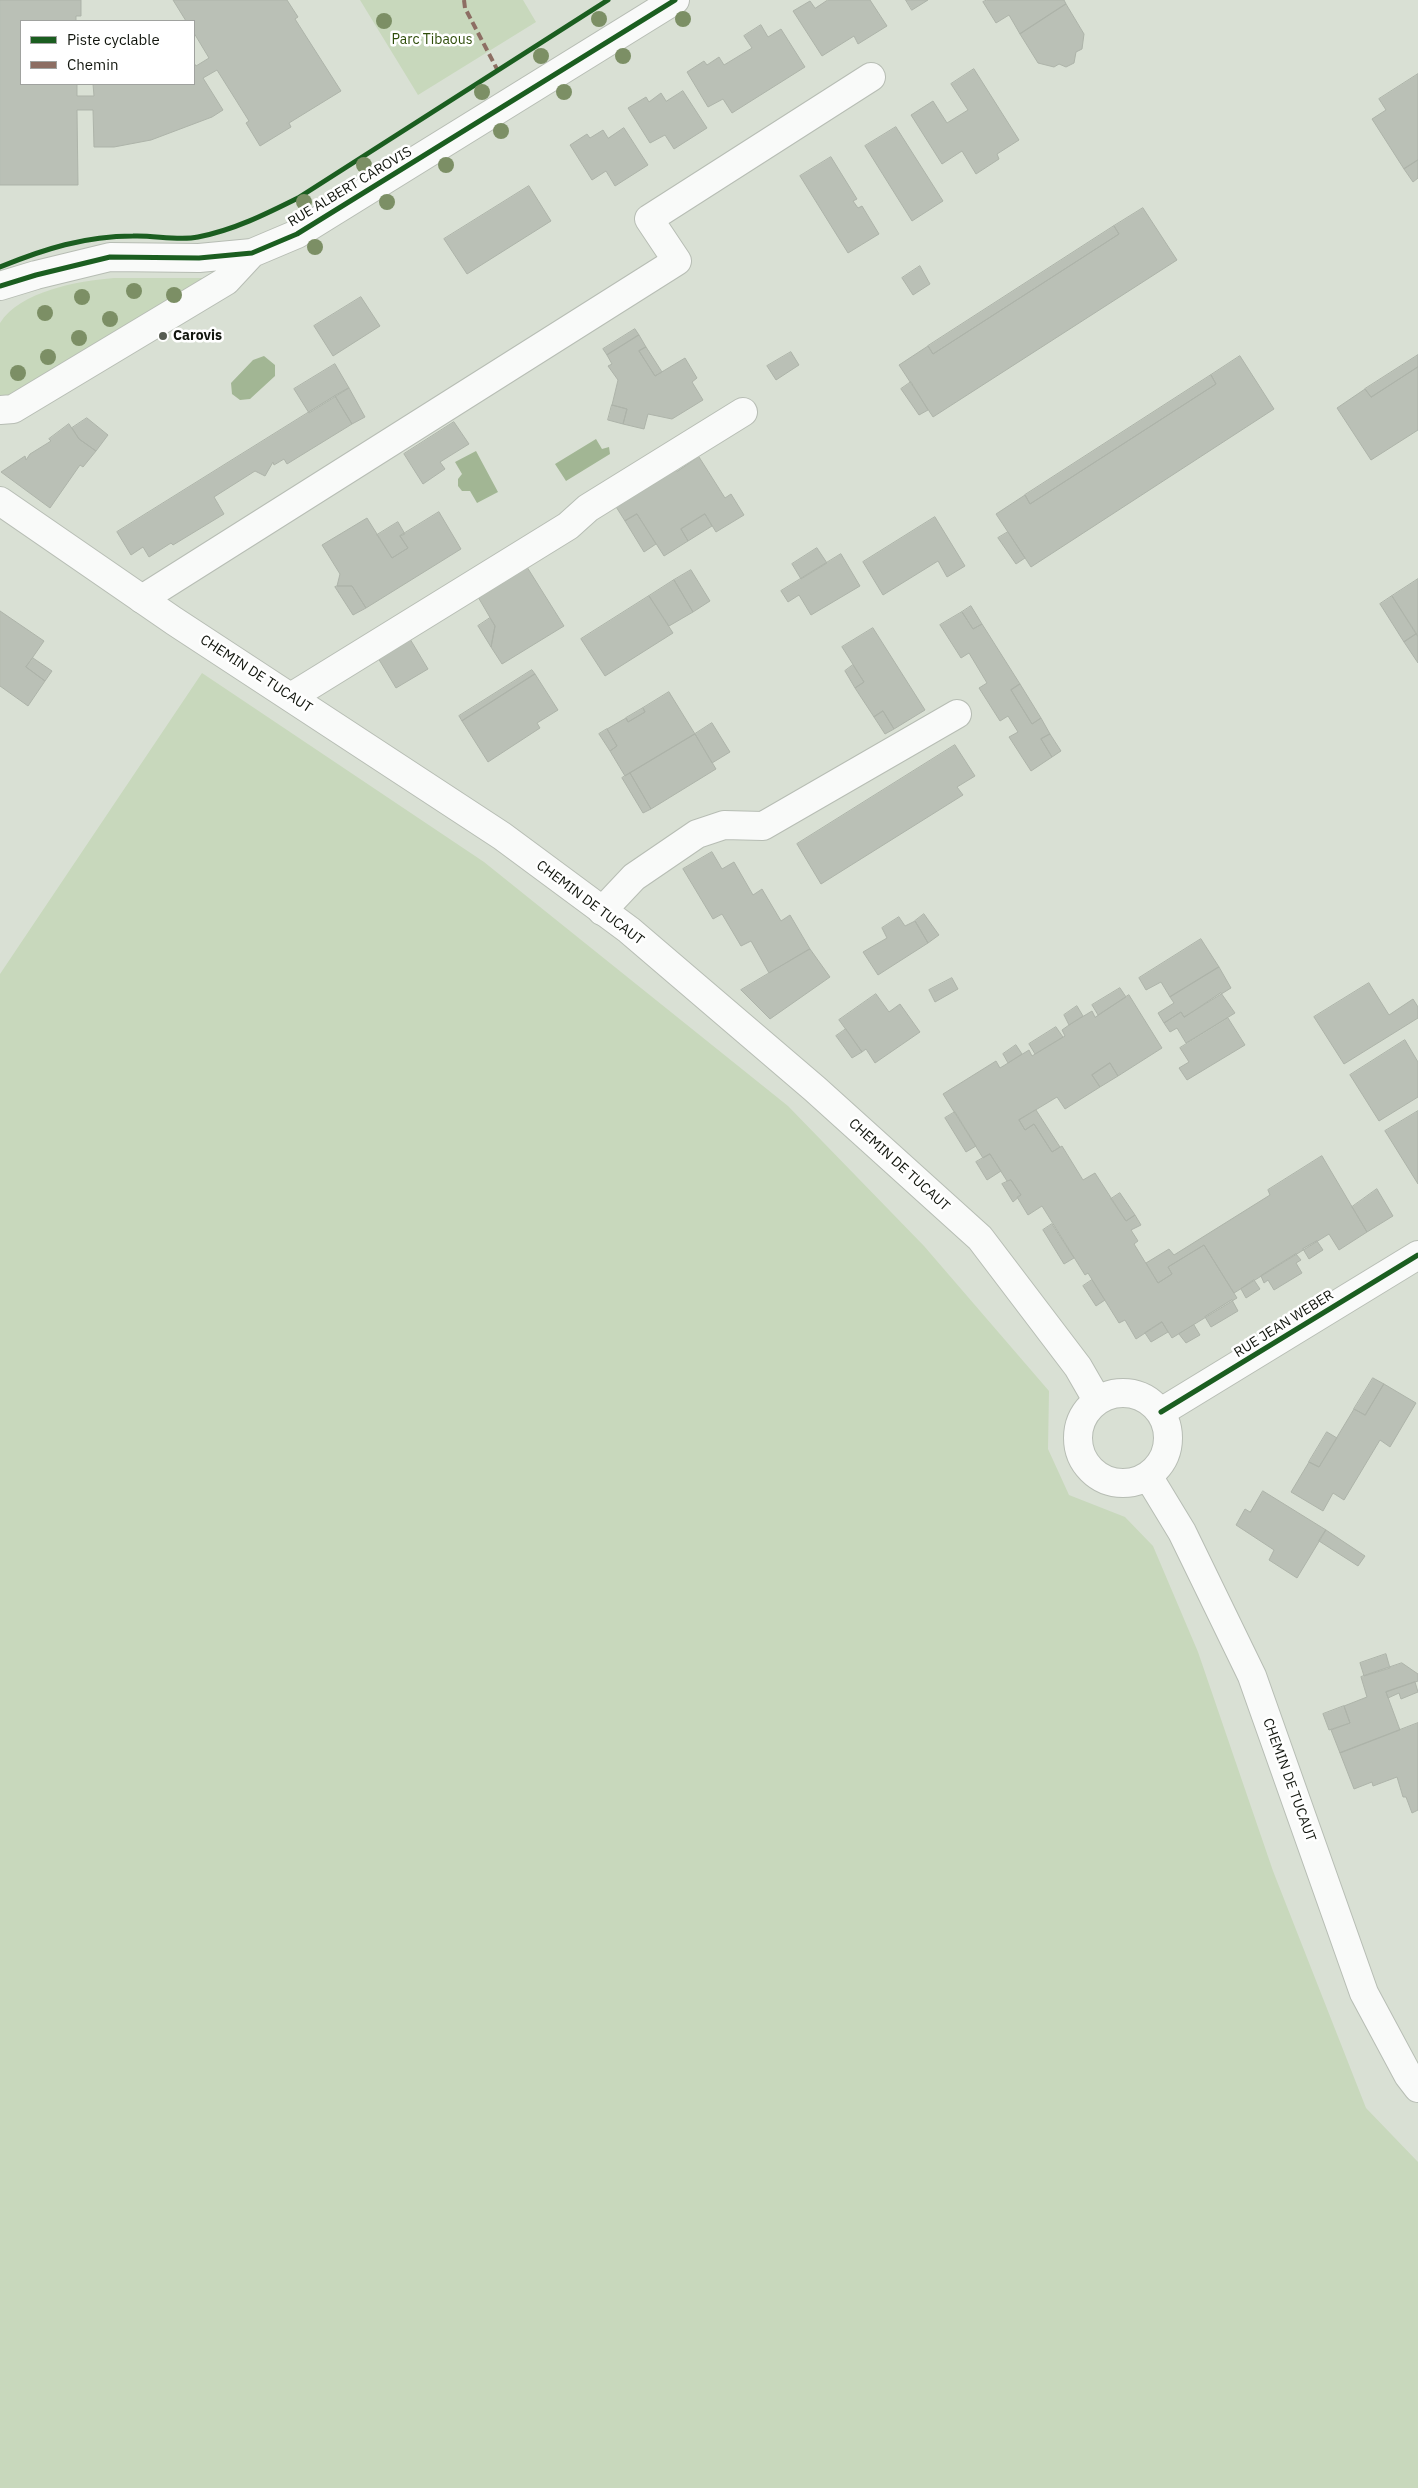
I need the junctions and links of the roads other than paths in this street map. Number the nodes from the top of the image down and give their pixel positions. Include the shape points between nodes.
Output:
1 (675, 0) edge
2 (871, 77) dead end
3 (252, 253) junction
4 (0, 286) edge
5 (0, 410) edge
6 (743, 412) dead end
7 (0, 501) edge
8 (142, 599) junction
9 (291, 697) junction
10 (957, 714) dead end
11 (602, 911) junction
12 (1418, 1255) edge
13 (1097, 1400) junction
14 (1161, 1412) junction
15 (1148, 1476) junction
16 (1418, 2088) edge

1 - 3 main road, RUE ALBERT CAROVIS via 297,234
2 - 8 main road via 650,219 677,261
3 - 4 main road, RUE ALBERT CAROVIS via 199,258 110,257
3 - 5 main road via 226,281 13,409
6 - 9 main road via 588,508 568,526
7 - 8 main road, CHEMIN DE TUCAUT
8 - 9 main road, CHEMIN DE TUCAUT
9 - 11 main road, CHEMIN DE TUCAUT via 502,836
10 - 11 main road via 763,826 724,824 697,834 634,877
11 - 13 main road, CHEMIN DE TUCAUT via 629,930 815,1089 980,1238 1078,1367
12 - 14 main road, RUE JEAN WEBER
13 - 14 main road via 1112,1393 1131,1393 1149,1400
13 - 15 main road via 1085,1412 1078,1426 1077,1443 1083,1461 1097,1476 1114,1483 1131,1483
14 - 15 main road via 1168,1428 1168,1446 1161,1463
15 - 16 main road, CHEMIN DE TUCAUT via 1182,1532 1252,1676 1364,1993

